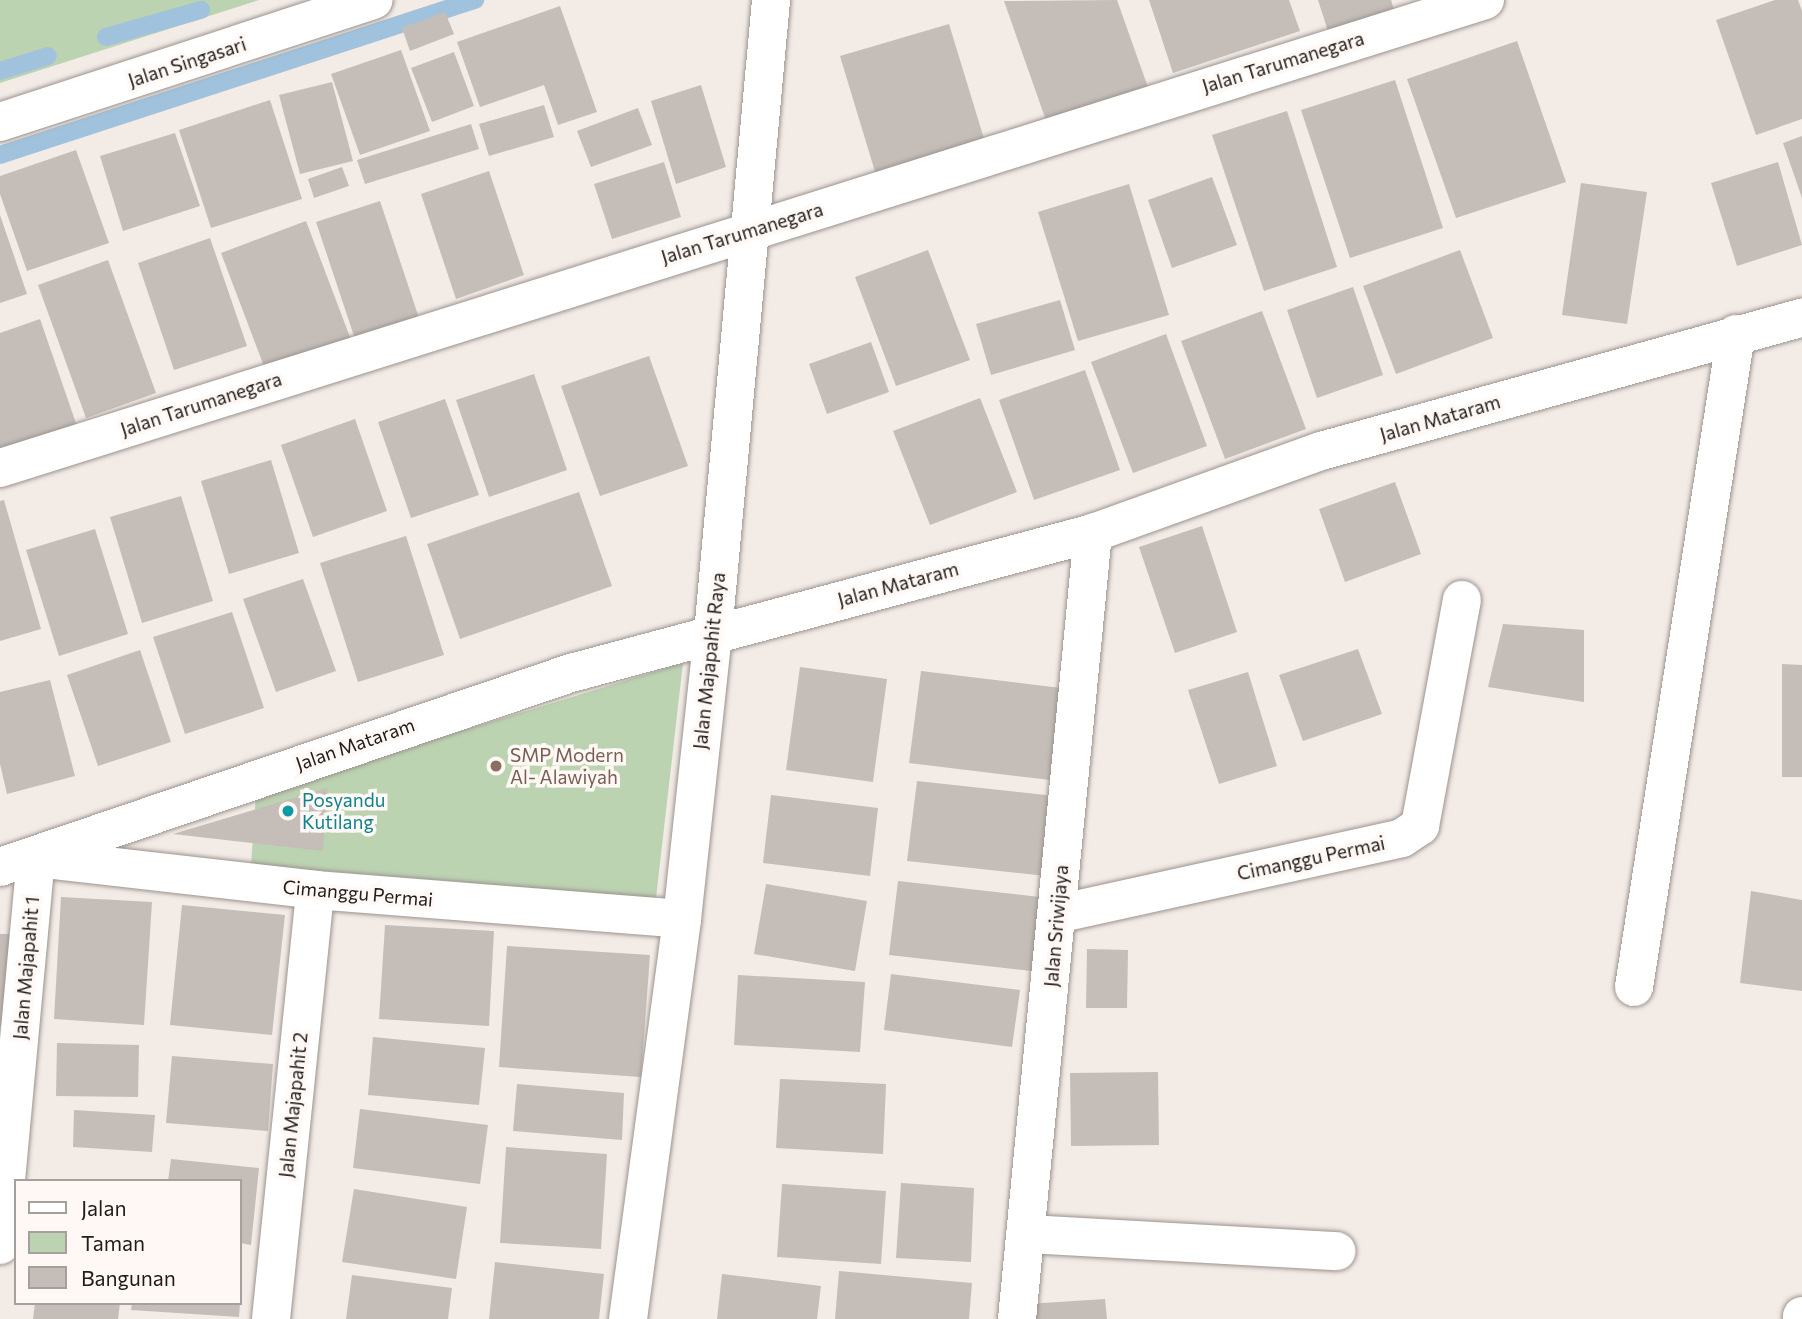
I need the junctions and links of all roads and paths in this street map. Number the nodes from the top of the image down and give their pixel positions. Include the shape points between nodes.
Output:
1 (374, 0) edge
2 (771, 0) edge
3 (1485, 0) edge
4 (0, 122) edge
5 (747, 232) junction
6 (1802, 318) edge
7 (1735, 334) junction
8 (0, 468) edge
9 (1093, 533) junction
10 (1462, 600) dead end
11 (713, 634) junction
12 (18, 862) edge
13 (315, 890) junction
14 (1057, 914) junction
15 (682, 919) junction
16 (1634, 987) dead end
17 (1029, 1234) junction
18 (0, 1245) edge
19 (1336, 1251) dead end
20 (271, 1319) edge
21 (628, 1319) edge
22 (1017, 1319) edge

1 - 4 street, Jalan Singasari
2 - 5 street, Jalan Majapahit Raya
3 - 5 street, Jalan Tarumanegara
5 - 8 street, Jalan Tarumanegara
5 - 11 street, Jalan Majapahit Raya
6 - 7 street, Jalan Mataram
7 - 9 street, Jalan Mataram via 1321,451
7 - 16 street
9 - 11 street, Jalan Mataram
9 - 14 street, Jalan Sriwijaya
10 - 14 street, Cimanggu Permai via 1420,826 1402,838
11 - 12 street, Jalan Mataram via 405,727
11 - 15 street, Jalan Majapahit Raya
12 - 13 street, Cimanggu Permai
12 - 18 street, Jalan Majapahit 1
13 - 15 street, Cimanggu Permai
13 - 20 street, Jalan Majapahit 2
14 - 17 street, Jalan Sriwijaya
15 - 21 street, Jalan Majapahit Raya
17 - 19 street
17 - 22 street, Jalan Sriwijaya

